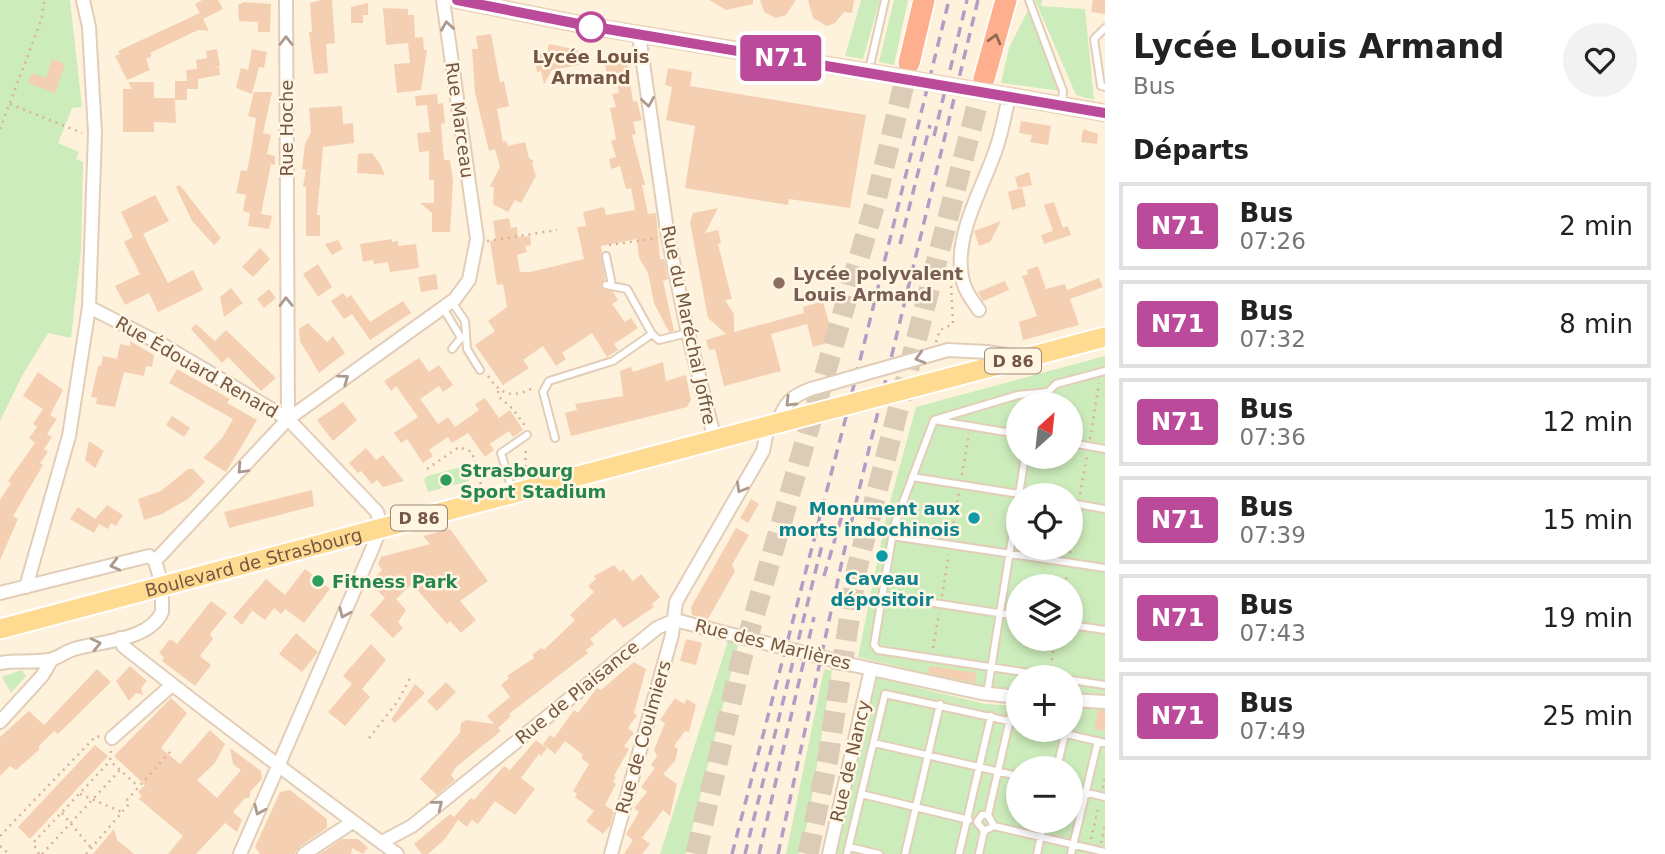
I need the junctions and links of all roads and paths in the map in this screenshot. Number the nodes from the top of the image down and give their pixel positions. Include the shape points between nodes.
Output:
1 (44, 0) edge
2 (83, 0) edge
3 (286, 0) edge
4 (443, 0) edge
5 (457, 0) edge
6 (885, 0) edge
7 (925, 0) edge
8 (1006, 0) edge
9 (1030, 0) edge
10 (1105, 28) edge
11 (639, 35) junction
12 (909, 63) tunnel mouth
13 (869, 72) junction
14 (984, 79) tunnel mouth
15 (1105, 87) edge
16 (1009, 96) junction
17 (9, 104) junction
18 (1062, 106) junction
19 (1105, 113) edge
20 (0, 129) edge
21 (95, 133) junction
22 (558, 230) dead end
23 (668, 237) junction
24 (477, 241) junction
25 (609, 245) dead end
26 (606, 257) dead end
27 (952, 281) dead end
28 (448, 305) junction
29 (89, 307) junction
30 (979, 310) dead end
31 (688, 332) junction
32 (652, 334) junction
33 (1105, 337) edge
34 (936, 342) dead end
35 (452, 349) dead end
36 (1025, 358) junction
37 (480, 369) joint
38 (1101, 372) edge
39 (544, 389) junction
40 (1042, 392) edge
41 (1006, 399) edge
42 (288, 419) junction
43 (934, 420) junction
44 (773, 425) junction
45 (1006, 432) edge
46 (527, 435) dead end
47 (555, 438) dead end
48 (715, 440) junction
49 (1083, 445) edge
50 (1089, 446) junction
51 (1105, 449) edge
52 (427, 469) dead end
53 (912, 477) junction
54 (1080, 483) edge
55 (481, 485) dead end
56 (1006, 492) edge
57 (513, 494) junction
58 (1083, 505) edge
59 (1105, 509) edge
60 (381, 527) junction
61 (892, 536) junction
62 (1006, 553) edge
63 (1008, 560) edge
64 (1056, 560) edge
65 (155, 561) junction
66 (1069, 562) junction
67 (1105, 568) edge
68 (1067, 574) edge
69 (162, 585) junction
70 (26, 587) junction
71 (0, 593) edge
72 (882, 595) junction
73 (999, 613) junction
74 (1006, 614) edge
75 (675, 620) junction
76 (1083, 627) edge
77 (0, 629) edge
78 (1105, 630) edge
79 (120, 638) junction
80 (52, 659) junction
81 (0, 663) edge
82 (989, 666) junction
83 (871, 669) junction
84 (1006, 669) edge
85 (411, 676) dead end
86 (1083, 682) edge
87 (172, 685) junction
88 (1105, 685) edge
89 (986, 694) junction
90 (1006, 696) edge
91 (1083, 701) edge
92 (1105, 702) edge
93 (940, 704) junction
94 (991, 716) junction
95 (1006, 719) edge
96 (0, 722) edge
97 (1006, 734) edge
98 (112, 738) junction
99 (369, 738) dead end
100 (1083, 738) edge
101 (1101, 742) edge
102 (874, 743) junction
103 (170, 752) dead end
104 (928, 756) junction
105 (110, 761) junction
106 (278, 767) junction
107 (979, 767) junction
108 (120, 770) junction
109 (998, 771) junction
110 (1006, 773) edge
111 (1105, 778) edge
112 (138, 786) junction
113 (1083, 791) edge
114 (1086, 792) junction
115 (79, 794) junction
116 (862, 794) junction
117 (1103, 796) edge
118 (93, 799) junction
119 (916, 807) junction
120 (122, 812) junction
121 (62, 813) junction
122 (988, 815) junction
123 (967, 819) junction
124 (977, 822) junction
125 (71, 823) junction
126 (351, 823) junction
127 (994, 825) junction
128 (1105, 825) edge
129 (984, 831) junction
130 (1042, 833) edge
131 (0, 836) edge
132 (1041, 836) junction
133 (382, 842) junction
134 (1073, 844) junction
135 (0, 846) edge
136 (1089, 848) junction
137 (91, 849) junction
138 (848, 850) edge
139 (1102, 851) edge
140 (9, 854) edge
141 (41, 854) edge
142 (86, 854) edge
143 (240, 854) edge
144 (304, 854) edge
145 (397, 854) edge
146 (611, 854) edge
147 (829, 854) edge
148 (879, 854) edge
149 (905, 854) edge
150 (959, 854) edge
151 (979, 854) edge
152 (1037, 854) edge
153 (1071, 854) edge

1 - 17 path via 42,18
2 - 21 street via 89,27
42 -> 3 street, Rue Hoche
24 -> 4 street, Rue Marceau
5 - 11 street
6 - 13 lane
7 - 12 highway
14 -> 8 highway
9 - 18 lane via 1063,91
10 - 15 lane via 1094,39 1101,86
11 - 13 street
11 -> 23 street, Rue du Maréchal Joffre
13 - 16 street, bridge
16 - 18 street
16 - 30 street via 961,249 962,277
17 - 20 path
17 - 21 path via 84,134
18 - 19 street
21 - 29 street
22 - 24 path
23 - 25 path
23 - 31 street, Rue du Maréchal Joffre
24 - 28 street via 469,280
26 - 32 lane via 609,285 627,289
27 - 34 path via 953,324 940,330
28 - 35 lane via 461,338
28 - 37 lane via 465,321 467,349
42 -> 28 street
29 - 42 street, Rue Édouard Renard
29 - 70 street via 69,436
31 - 32 lane via 659,340
31 - 48 street, Rue du Maréchal Joffre
32 - 39 lane via 613,361 549,381
33 - 36 main road, D 86
36 - 44 main road, Boulevard de Strasbourg / D 86, bridge
36 -> 44 street, bridge via 948,350 793,395
37 - 39 path via 498,391
38 - 40 lane
38 - 50 path
39 - 47 lane
41 - 43 lane
42 - 60 street, Rue Édouard Renard via 377,512
42 -> 65 street
43 - 45 lane
43 - 53 lane
44 - 48 main road, Boulevard de Strasbourg / D 86
44 -> 75 street via 763,451 676,602
46 - 57 lane via 501,453
48 - 57 main road, Boulevard de Strasbourg / D 86
49 - 50 lane
50 - 51 lane
50 - 54 path
52 - 55 path via 459,447 465,448 472,452
53 - 56 lane
53 - 61 lane
57 - 60 main road, Boulevard de Strasbourg / D 86
58 - 59 lane
60 - 69 main road, Boulevard de Strasbourg / D 86
60 -> 106 street
61 - 62 lane
61 - 72 lane
63 - 73 lane
64 - 66 lane
65 - 69 street
65 -> 70 street via 149,556
66 - 67 lane
66 - 68 path
69 - 77 main road, Boulevard de Strasbourg / D 86
69 - 79 street via 159,618 148,628
70 - 71 street
72 - 73 lane
72 - 82 lane via 874,645 878,650
73 - 74 lane
73 - 82 lane
75 - 83 street, Rue des Marlières, bridge
133 -> 75 street, Rue de Plaisance via 412,826 657,628
75 - 146 street, Rue de Coulmiers
76 - 78 lane
80 -> 79 street
79 - 87 street via 123,646
80 - 81 street
80 - 96 street
82 - 84 lane
82 - 89 lane
83 - 89 street, Rue des Marlières
83 - 147 street, Rue de Nancy
85 - 99 path
86 - 88 lane
87 - 98 street
87 - 106 street
89 - 90 street, Rue des Marlières
91 - 92 street
93 - 94 lane
93 - 102 lane via 885,694
93 - 104 lane
94 - 95 lane
94 - 107 lane
97 - 109 lane
98 - 105 path
98 - 131 path via 96,736
100 - 101 lane
101 - 114 lane
102 - 104 lane
102 - 116 lane
103 - 112 path
104 - 107 lane
104 - 119 lane
105 - 108 path
105 - 115 path
106 - 126 street
106 -> 143 street
107 - 109 lane
107 - 123 lane
108 - 112 path
108 - 118 path
109 - 110 lane
109 - 122 lane
111 - 117 path
112 - 120 path
113 - 114 lane
114 - 117 lane
114 - 134 lane
115 - 118 path
115 - 121 path
116 - 119 lane
116 - 138 lane
117 - 136 path
118 - 120 path
118 - 125 path
119 - 123 lane
119 - 149 lane
120 - 137 path
121 - 125 path
121 - 141 path via 33,843
122 - 124 lane
122 - 127 lane
123 - 124 lane
123 - 150 lane
124 - 129 lane
125 - 137 path
125 - 141 path
126 - 133 street
126 - 144 street
127 - 129 lane
127 - 132 lane
128 - 139 path
129 - 151 lane
130 - 132 lane
132 - 134 lane
132 - 152 lane
133 - 145 street
134 - 136 lane
134 - 153 lane
135 - 140 path
136 - 139 lane
137 - 142 path
138 - 148 lane

